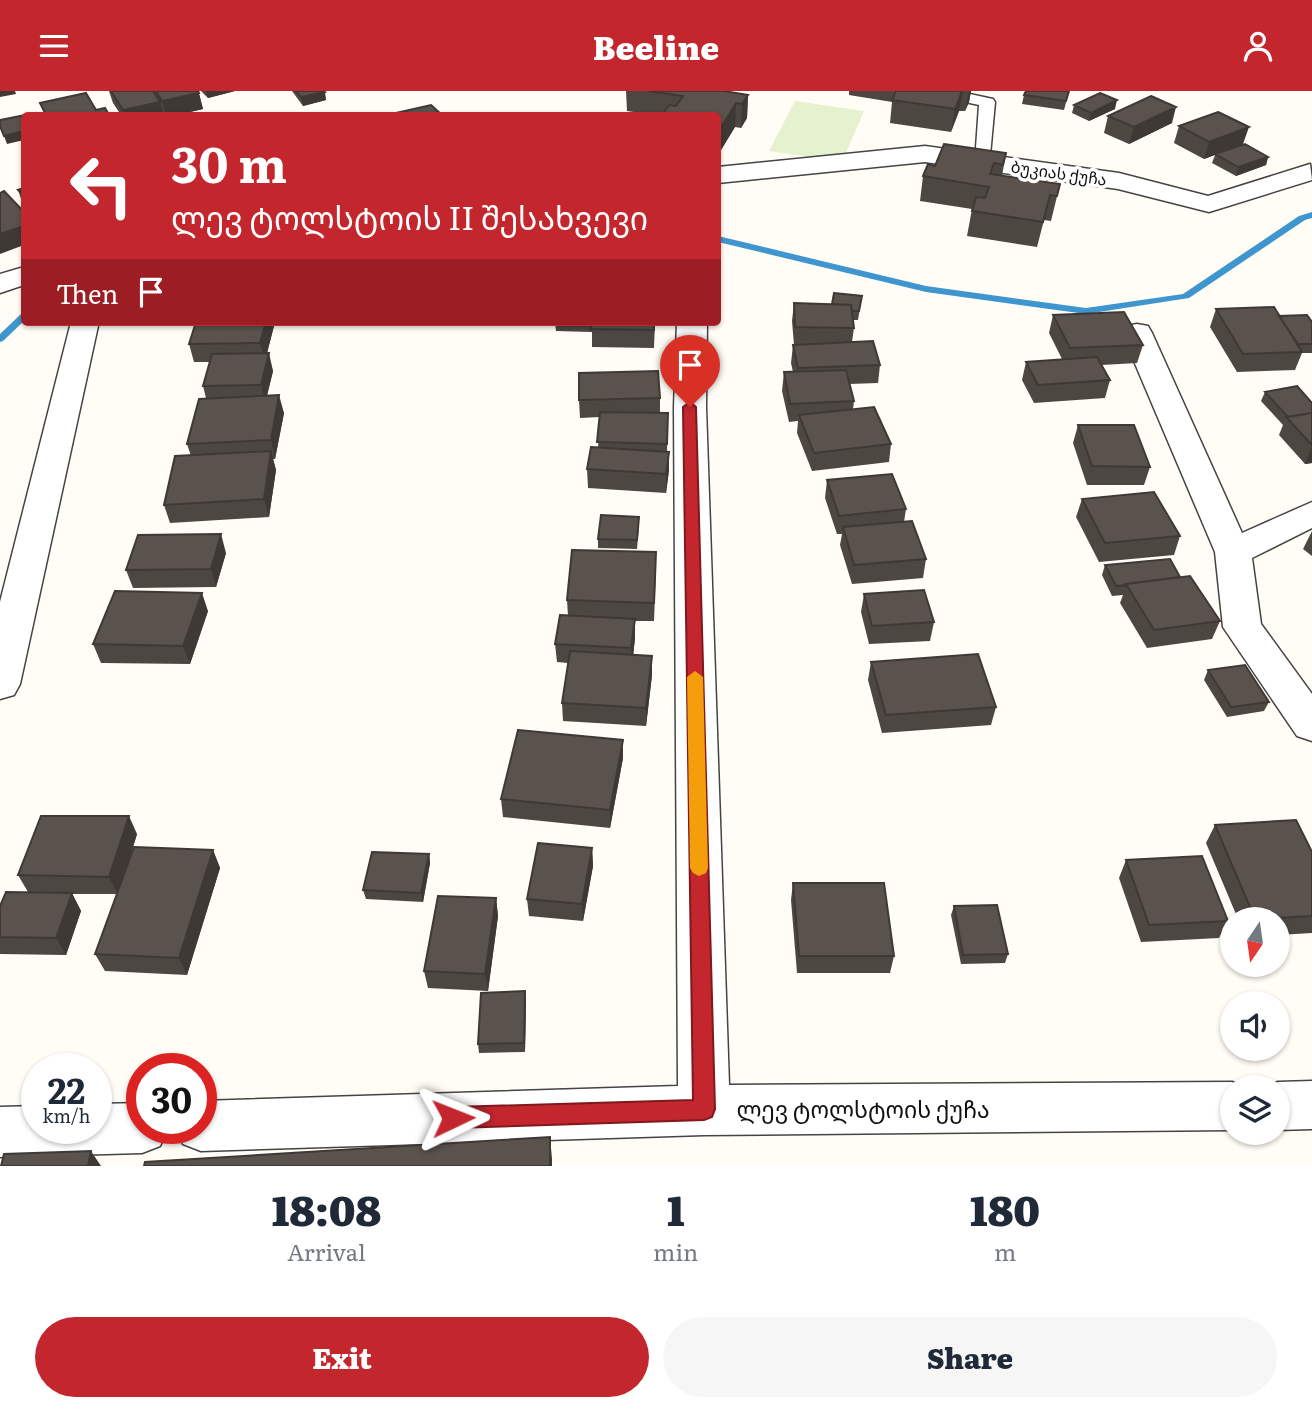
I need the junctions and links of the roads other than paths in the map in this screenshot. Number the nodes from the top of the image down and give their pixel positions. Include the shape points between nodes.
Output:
1 (933, 91) edge
2 (983, 162) junction
3 (1310, 172) dead end
4 (721, 175) edge
5 (21, 277) edge
6 (0, 284) edge
7 (83, 326) dead end
8 (692, 326) edge
9 (1137, 333) edge
10 (1312, 514) edge
11 (1233, 552) junction
12 (0, 684) edge
13 (1312, 725) edge
14 (1312, 1105) edge
15 (1220, 1106) edge
16 (1290, 1106) edge
17 (704, 1109) junction
18 (217, 1125) edge
19 (126, 1128) edge
20 (0, 1132) edge

1 - 2 lane via 987,102
2 - 3 street, ბუკიას ქუჩა via 1119,181 1209,204
2 - 4 street, ბუკიას ქუჩა via 925,154
5 - 6 street
7 - 12 street
8 - 17 street
9 - 11 street
10 - 11 street
11 - 13 street via 1242,627
14 - 16 street
15 - 17 street, ლევ ტოლსტოის ქუჩა
17 - 18 street, ლევ ტოლსტოის ქუჩა
19 - 20 street

